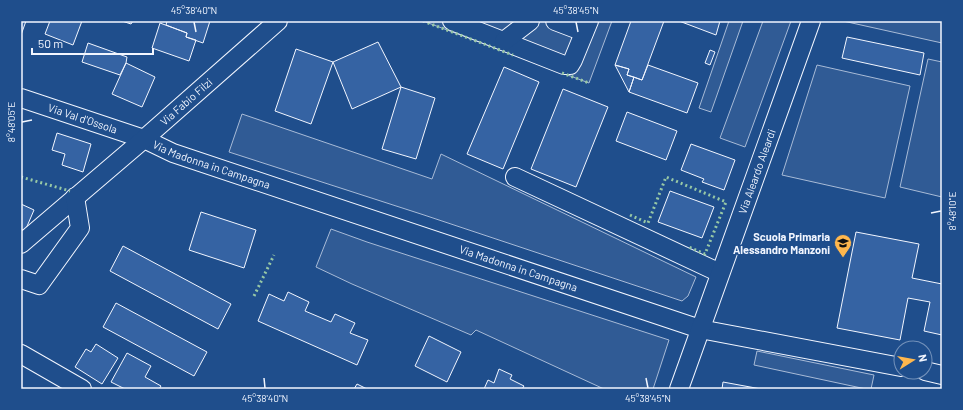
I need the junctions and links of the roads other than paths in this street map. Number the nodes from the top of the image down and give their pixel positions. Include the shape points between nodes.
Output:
1 (278, 21) edge
2 (452, 21) edge
3 (530, 21) edge
4 (555, 21) edge
5 (811, 21) edge
6 (478, 26) edge
7 (587, 26) edge
8 (504, 42) junction
9 (21, 98) edge
10 (144, 139) junction
11 (515, 177) dead end
12 (75, 197) junction
13 (21, 244) edge
14 (720, 273) junction
15 (21, 279) edge
16 (700, 329) junction
17 (21, 354) edge
18 (893, 365) edge
19 (82, 389) edge
20 (678, 389) edge

1 - 10 street, Via Fabio Filzi
2 - 6 street
3 - 8 street
4 - 7 street
5 - 14 street, Via Aleardo Aleardi
6 - 8 street
7 - 8 street via 570,65
9 - 10 street, Via Val d'Ossola
10 - 12 street, Via Fabio Filzi
10 - 16 street, Via Madonna in Campagna via 173,153
11 - 14 street
12 - 13 street, Via Fabio Filzi
12 - 15 street via 80,228 39,285
14 - 16 street, Via Aleardo Aleardi
16 - 18 street, Via Madonna in Campagna
16 - 20 street, Via Aleardo Aleardi
17 - 19 street

